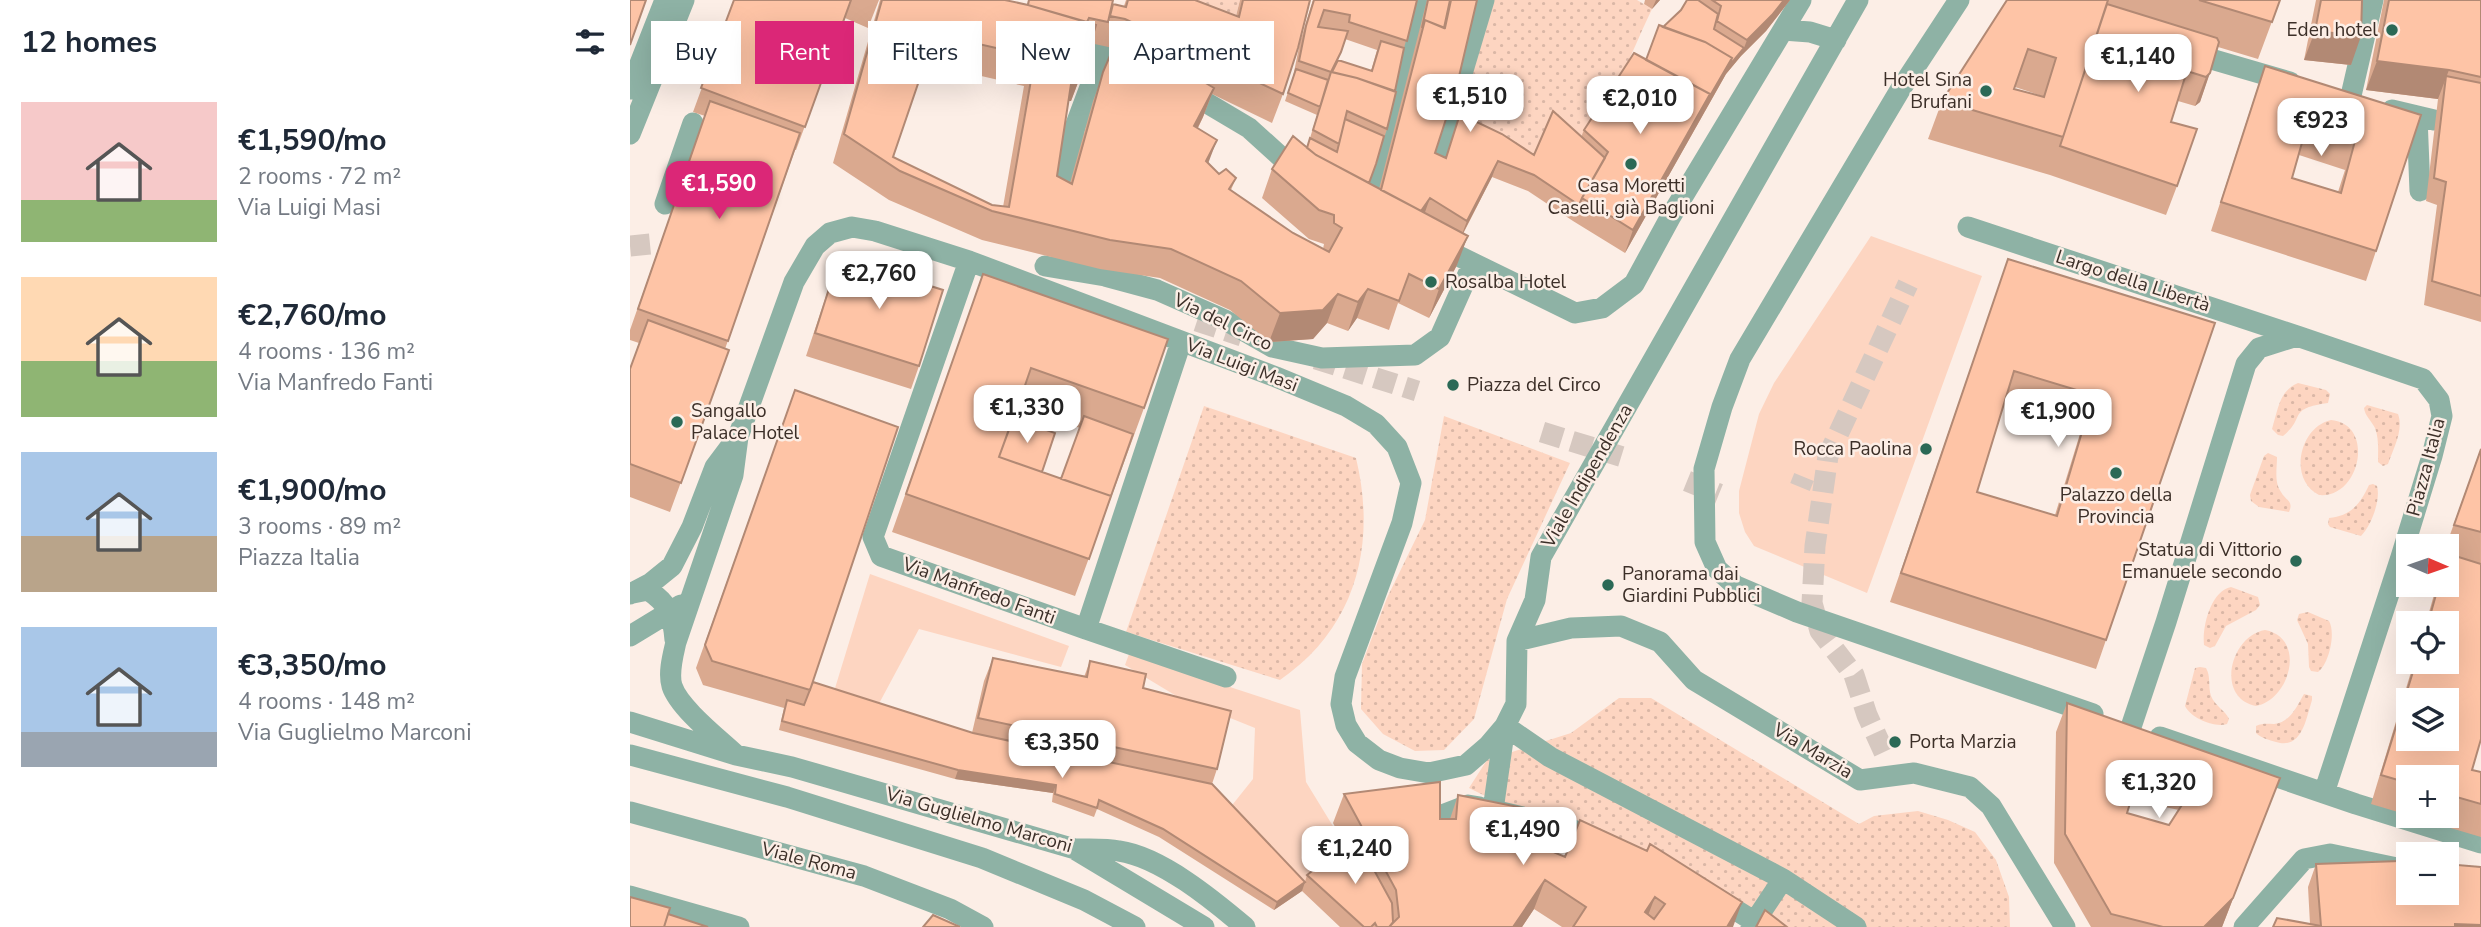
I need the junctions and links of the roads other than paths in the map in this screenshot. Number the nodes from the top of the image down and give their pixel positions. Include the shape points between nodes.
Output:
1 (665, 0) edge
2 (684, 0) edge
3 (1420, 0) edge
4 (1484, 0) edge
5 (1801, 0) edge
6 (1858, 0) edge
7 (1959, 0) edge
8 (2373, 0) edge
9 (1783, 30) junction
10 (1836, 40) junction
11 (2166, 46) edge
12 (2304, 86) edge
13 (2328, 93) edge
14 (638, 94) edge
15 (2364, 103) junction
16 (693, 123) dead end
17 (630, 134) edge
18 (1433, 171) edge
19 (1322, 189) edge
20 (2420, 191) dead end
21 (1345, 201) edge
22 (665, 204) dead end
23 (1057, 212) edge
24 (1368, 213) junction
25 (1391, 223) edge
26 (1968, 227) dead end
27 (1414, 233) edge
28 (969, 261) junction
29 (1467, 261) junction
30 (1039, 288) junction
31 (2297, 336) junction
32 (1181, 342) junction
33 (738, 437) junction
34 (631, 594) edge
35 (691, 598) junction
36 (670, 613) junction
37 (1086, 629) junction
38 (630, 636) edge
39 (1517, 641) junction
40 (676, 642) junction
41 (1226, 677) dead end
42 (630, 722) edge
43 (1505, 726) junction
44 (2131, 727) junction
45 (630, 755) edge
46 (736, 755) junction
47 (2324, 793) junction
48 (1493, 810) junction
49 (630, 812) edge
50 (1442, 815) edge
51 (2442, 842) edge
52 (2481, 843) edge
53 (2459, 844) edge
54 (1615, 846) edge
55 (1075, 849) junction
56 (2396, 866) edge
57 (1783, 879) junction
58 (1699, 887) edge
59 (630, 896) edge
60 (1756, 925) edge
61 (739, 927) edge
62 (983, 927) edge
63 (1135, 927) edge
64 (1204, 927) edge
65 (1245, 927) edge
66 (1856, 927) edge
67 (2065, 927) edge
68 (2244, 927) edge

1 - 14 street
2 - 14 street
3 - 24 street
4 - 18 street
5 - 9 street
6 - 10 street, Viale Indipendenza
7 - 44 street via 1740,359 1704,469 1705,542 1717,569 1736,586 1797,612
8 - 15 street
9 - 10 street
9 - 29 street via 1634,284 1602,309 1574,313
10 - 39 street, Viale Indipendenza via 1541,557 1535,600
11 - 12 street
13 - 15 street
14 - 17 street
15 - 20 street via 2426,118
16 - 22 street
19 - 23 street via 1250,128 1160,78 1107,39 1075,127
21 - 24 street
24 - 25 street
26 - 31 street, Largo della Libertà
27 - 29 street
28 - 30 street, Via Luigi Masi
28 - 33 street, Via Luigi Masi via 875,231 852,227 830,233 815,246 794,282
28 - 37 street, Via Manfredo Fanti via 873,537 881,556
29 - 30 street, Via del Circo via 1440,337 1415,355 1322,358 1272,347 1157,290 1047,261
30 - 32 street, Via Luigi Masi
31 - 44 street via 2259,348 2246,364
31 - 47 street, Piazza Italia via 2423,379 2439,400 2442,415
32 - 37 street
32 - 43 street, Via Luigi Masi via 1346,406 1376,424 1397,447 1411,483 1402,523 1345,677 1341,705 1357,743 1380,761 1429,773 1466,765
33 - 34 street, Via Luigi Masi via 715,467 672,566
33 - 35 street, Via Luigi Masi via 733,475
34 - 36 street via 648,590 663,600
35 - 36 street
35 - 40 street
36 - 38 street
36 - 40 street
37 - 41 street, Via Manfredo Fanti
39 - 43 street, Viale Indipendenza via 1516,704
39 - 67 street, Via Marzia via 1571,628 1621,626 1660,642 1694,680 1860,780 1914,773 1970,787 1991,806
40 - 46 street via 672,687 689,712
42 - 46 street, Via Guglielmo Marconi
43 - 48 street
43 - 57 street via 1550,757
44 - 47 street
45 - 63 street, Via Guglielmo Marconi via 787,797 982,858 1084,900
46 - 55 street, Via Guglielmo Marconi
47 - 51 street
48 - 50 street via 1468,805
48 - 54 street via 1568,828
49 - 62 street, Viale Roma via 864,876 950,909
52 - 53 street
55 - 64 street
55 - 65 street, Via Guglielmo Marconi via 1118,850 1142,857 1204,894
56 - 68 street via 2330,854 2304,859
57 - 60 street
57 - 66 street
58 - 60 street
59 - 61 street

